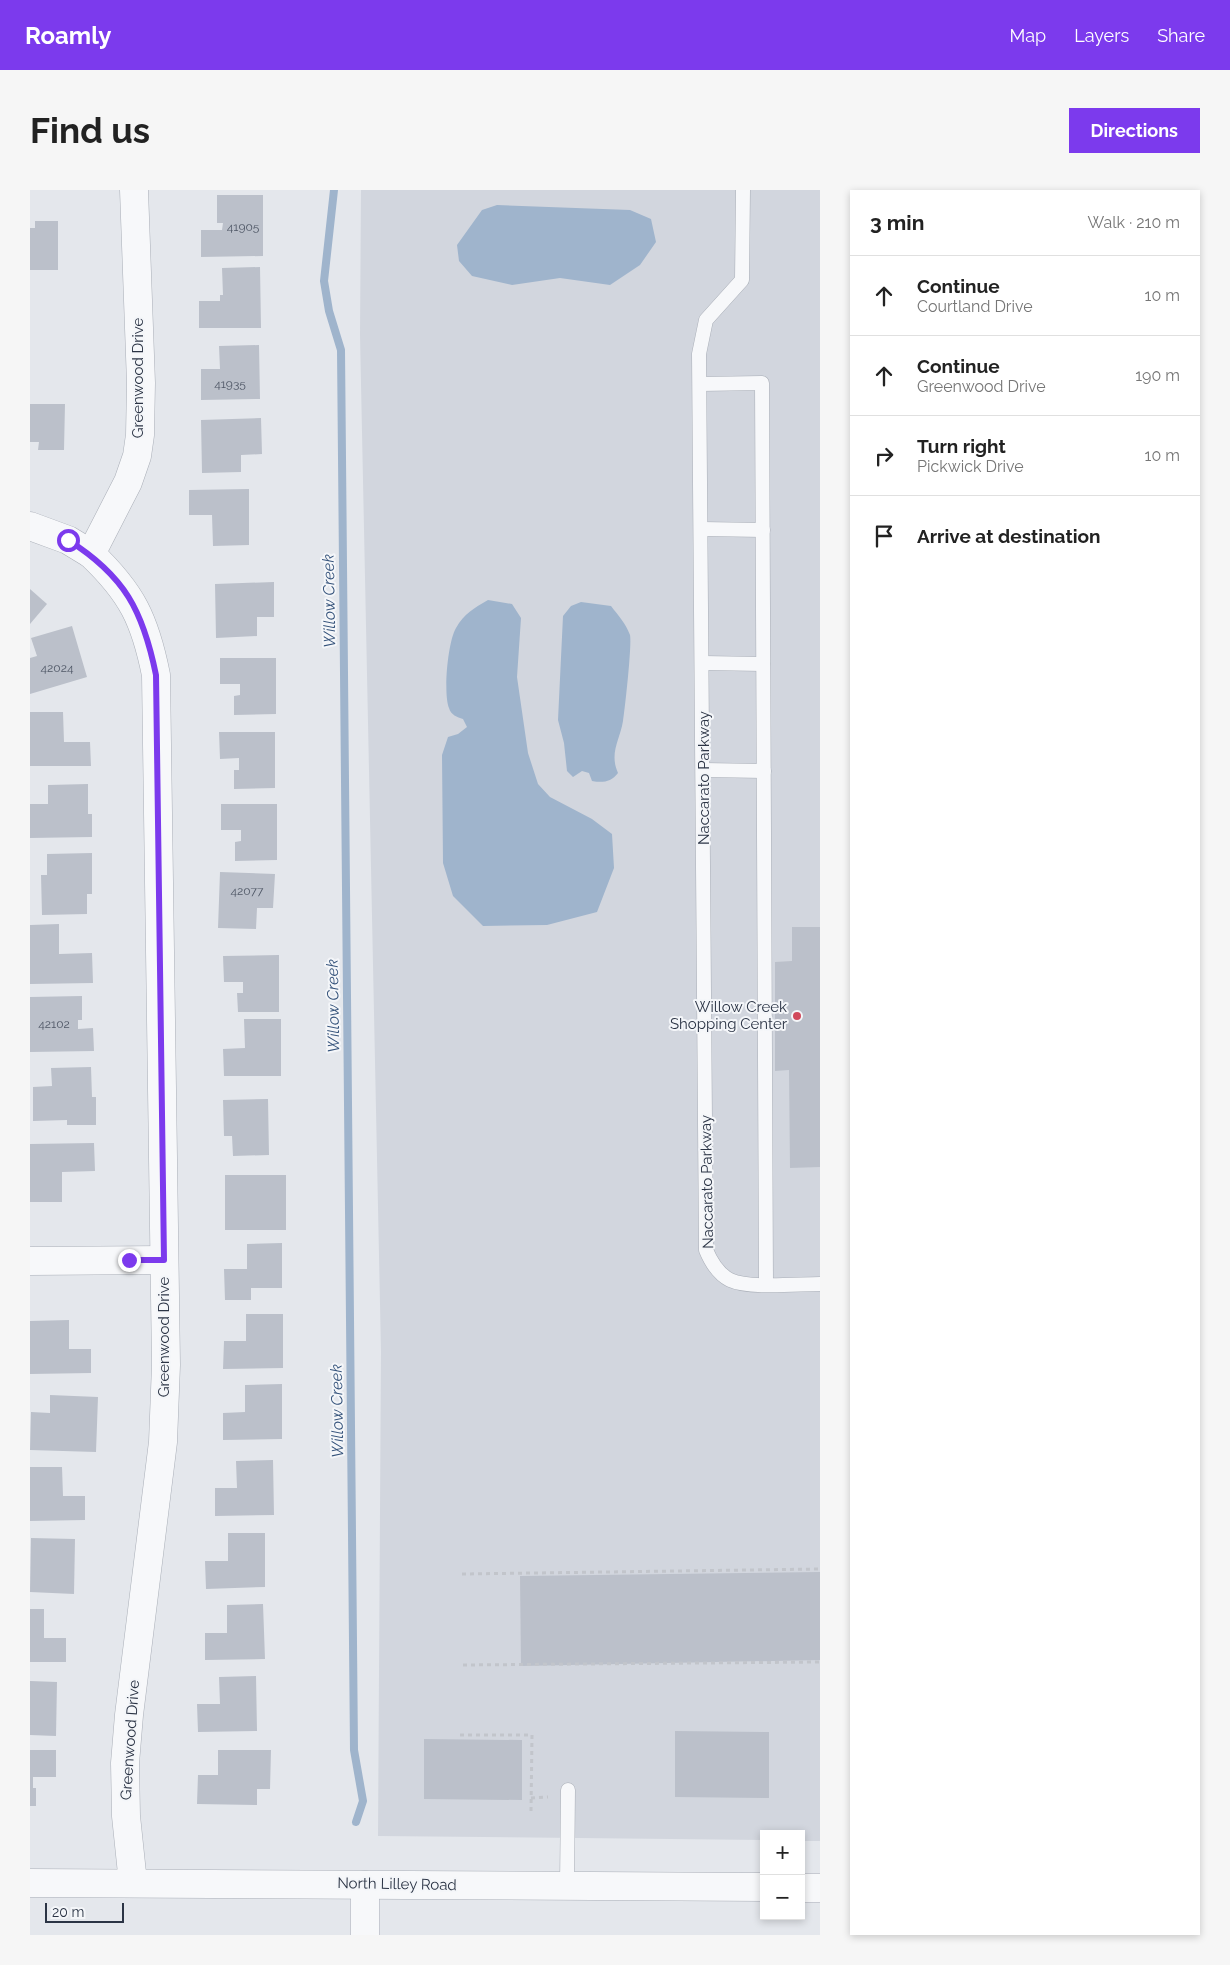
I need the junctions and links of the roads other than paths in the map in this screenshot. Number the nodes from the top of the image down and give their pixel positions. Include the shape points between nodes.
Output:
1 (134, 190) edge
2 (743, 190) edge
3 (700, 384) junction
4 (30, 526) edge
5 (702, 529) junction
6 (763, 530) junction
7 (91, 554) junction
8 (703, 663) junction
9 (763, 664) junction
10 (704, 770) junction
11 (764, 771) junction
12 (164, 1260) junction
13 (30, 1261) edge
14 (766, 1284) junction
15 (820, 1284) edge
16 (568, 1790) dead end
17 (30, 1883) edge
18 (133, 1883) junction
19 (365, 1885) junction
20 (567, 1885) junction
21 (760, 1887) edge
22 (805, 1888) edge
23 (820, 1888) edge
24 (365, 1935) edge

1 - 7 street, Greenwood Drive via 140,435 128,482
2 - 3 lane, Naccarato Parkway via 742,280 706,320 700,354
3 - 5 lane, Naccarato Parkway
3 - 6 lane via 762,383
4 - 7 street via 68,540
5 - 6 lane
5 - 8 lane, Naccarato Parkway
6 - 9 lane
7 - 12 street, Greenwood Drive via 113,575 134,604 148,637 156,675
8 - 9 lane
8 - 10 lane, Naccarato Parkway
9 - 11 lane
10 - 11 lane
10 - 14 lane, Naccarato Parkway via 706,1250 711,1262 729,1280
11 - 14 lane
12 - 13 street
12 - 18 street, Greenwood Drive via 166,1365 163,1442 125,1763 126,1816
14 - 15 lane, Naccarato Parkway
16 - 20 lane
17 - 18 street, North Lilley Road
18 - 19 street, North Lilley Road
19 - 20 street, North Lilley Road
19 - 24 street
20 - 21 street, North Lilley Road
22 - 23 street

